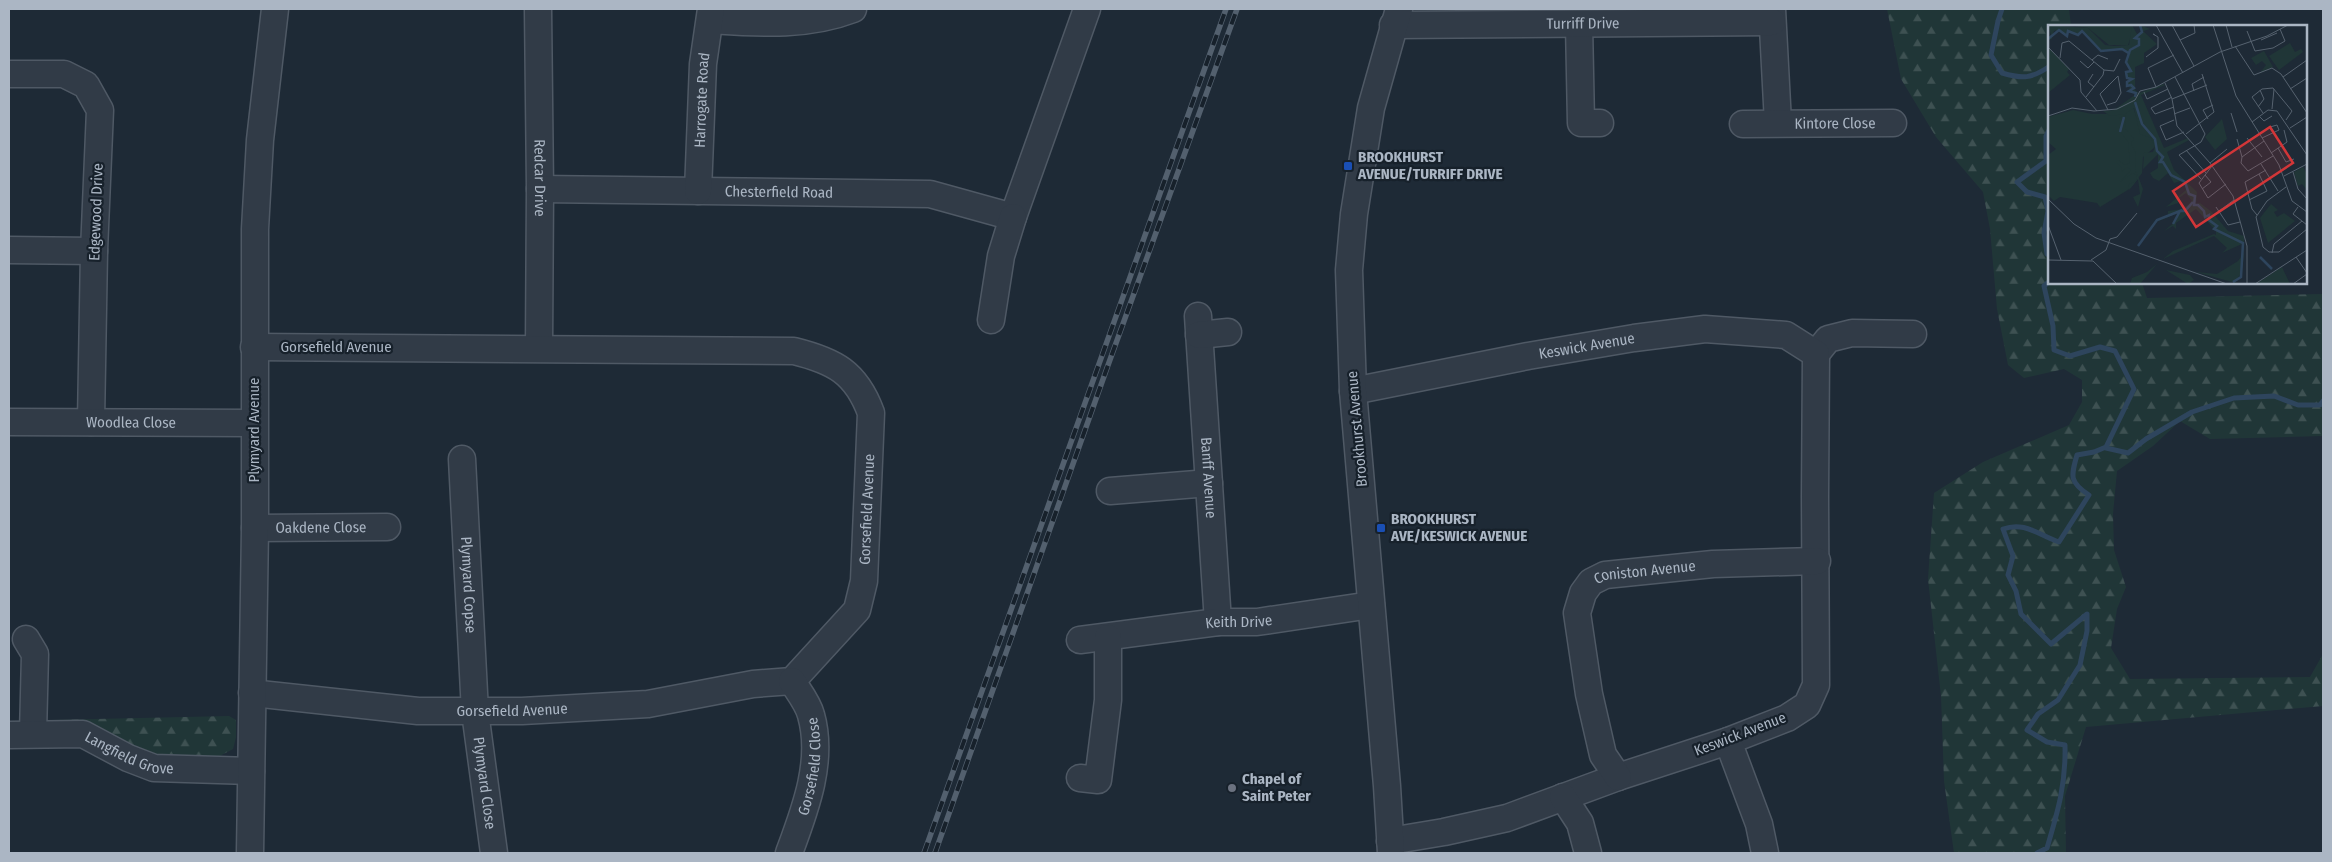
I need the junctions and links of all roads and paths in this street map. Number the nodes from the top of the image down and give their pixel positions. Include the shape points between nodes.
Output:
1 (275, 9) edge
2 (538, 9) edge
3 (853, 9) edge
4 (1087, 9) edge
5 (711, 15) edge
6 (1772, 15) edge
7 (1396, 17) edge
8 (1579, 24) junction
9 (9, 74) edge
10 (1778, 122) junction
11 (1893, 122) dead end
12 (1581, 124) dead end
13 (1743, 124) dead end
14 (540, 189) junction
15 (698, 191) junction
16 (1013, 217) junction
17 (9, 250) edge
18 (94, 250) junction
19 (991, 320) dead end
20 (1228, 332) dead end
21 (1913, 334) dead end
22 (254, 347) junction
23 (539, 347) junction
24 (1816, 354) junction
25 (1353, 391) junction
26 (9, 422) edge
27 (91, 422) junction
28 (253, 423) junction
29 (462, 459) dead end
30 (1209, 484) junction
31 (1110, 492) dead end
32 (387, 526) dead end
33 (255, 528) junction
34 (1817, 561) junction
35 (1371, 605) junction
36 (1218, 622) junction
37 (1108, 638) junction
38 (1080, 640) dead end
39 (39, 651) dead end
40 (792, 681) junction
41 (252, 693) junction
42 (475, 712) junction
43 (21, 734) edge
44 (1728, 741) junction
45 (251, 771) junction
46 (1618, 777) junction
47 (1080, 778) dead end
48 (1563, 797) junction
49 (1390, 847) edge
50 (250, 853) edge
51 (494, 853) edge
52 (789, 853) edge
53 (1588, 853) edge
54 (1766, 853) edge

1 - 22 street, Plymyard Avenue via 260,140
2 - 14 street, Redcar Drive
3 - 5 street via 829,18 780,24
4 - 16 street
5 - 15 street, Harrogate Road via 703,64
6 - 8 street, Turriff Drive
6 - 10 street, Kintore Close
7 - 8 street, Turriff Drive
7 - 25 street, Brookhurst Avenue via 1371,108 1354,214 1349,270
8 - 12 street
9 - 18 street, Edgewood Drive via 64,74 86,85 100,110
10 - 11 street, Kintore Close
10 - 13 street, Kintore Close
14 - 15 street, Chesterfield Road
14 - 23 street, Redcar Drive
15 - 16 street, Chesterfield Road via 930,194
16 - 19 street via 1001,256
17 - 18 street
18 - 27 street, Edgewood Drive
20 - 30 street, Banff Avenue via 1198,325
21 - 24 street via 1852,333 1828,339
22 - 23 street, Gorsefield Avenue
22 - 28 street, Plymyard Avenue
23 - 40 street, Gorsefield Avenue via 794,350 820,357 853,379 864,395 870,413 864,581 857,610
24 - 25 street, Keswick Avenue via 1786,335 1705,329 1528,356
24 - 34 street, Keswick Avenue via 1814,496
25 - 35 street, Brookhurst Avenue
26 - 27 street, Woodlea Close
27 - 28 street, Woodlea Close
28 - 33 street, Plymyard Avenue
29 - 42 street, Plymyard Copse
30 - 31 street
30 - 36 street, Banff Avenue
32 - 33 street, Oakdene Close
33 - 41 street, Plymyard Avenue
34 - 44 street, Keswick Avenue via 1816,684 1807,705 1787,718
34 - 46 street, Coniston Avenue via 1713,564 1606,575 1591,582 1583,592 1577,612 1589,694 1603,755
35 - 36 street, Keith Drive via 1257,622
35 - 49 street, Brookhurst Avenue via 1388,786
36 - 37 street, Keith Drive
37 - 38 street, Keith Drive
37 - 47 street via 1108,700 1098,780
39 - 43 street
40 - 42 street, Gorsefield Avenue via 754,684 648,704
40 - 52 street, Gorsefield Close via 811,714 816,746 809,799
41 - 42 street, Gorsefield Avenue via 418,711
41 - 45 street, Plymyard Avenue
42 - 51 street, Plymyard Close
43 - 45 street, Langfield Grove via 83,734 154,768
44 - 46 street, Keswick Avenue
44 - 54 street via 1759,824
45 - 50 street, Plymyard Avenue
46 - 48 street, Keswick Avenue
48 - 49 street, Keswick Avenue via 1507,818
48 - 53 street via 1580,823

